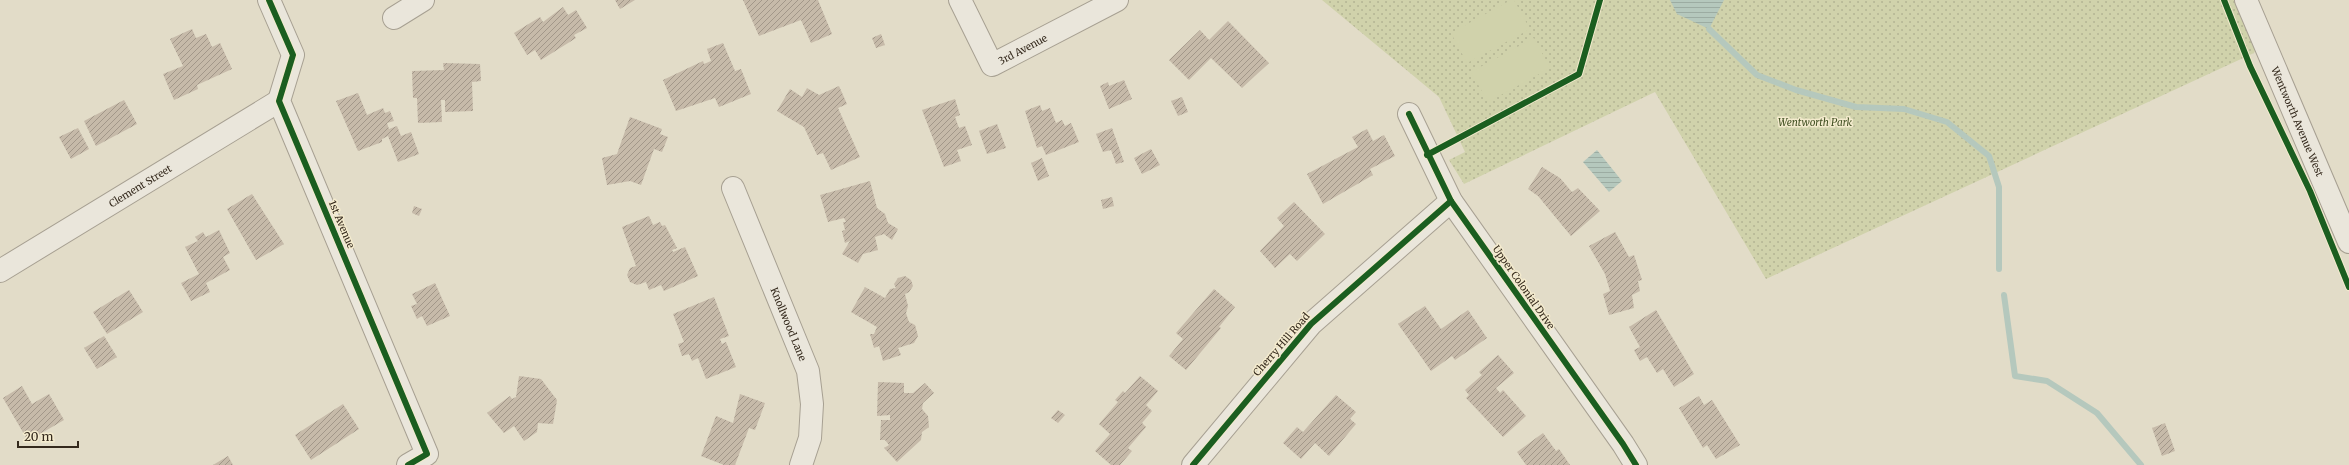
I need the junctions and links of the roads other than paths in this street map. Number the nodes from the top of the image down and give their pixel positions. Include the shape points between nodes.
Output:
1 (269, 0) edge
2 (423, 0) edge
3 (960, 0) edge
4 (1117, 0) edge
5 (2246, 0) edge
6 (394, 18) dead end
7 (279, 101) junction
8 (1409, 114) dead end
9 (733, 188) dead end
10 (1451, 201) junction
11 (2349, 242) edge
12 (0, 271) edge
13 (1202, 461) edge
14 (408, 465) edge
15 (800, 465) edge
16 (1636, 465) edge

1 - 7 street via 293,55
2 - 6 street
3 - 4 street, 3rd Avenue via 992,65
5 - 11 street, Wentworth Avenue West
7 - 12 street, Clement Street
7 - 14 street, 1st Avenue via 427,454
8 - 10 street, Upper Colonial Drive
9 - 15 street, Knollwood Lane via 808,371 812,404 810,438
10 - 13 street, Cherry Hill Road via 1311,324
10 - 16 street, Upper Colonial Drive

